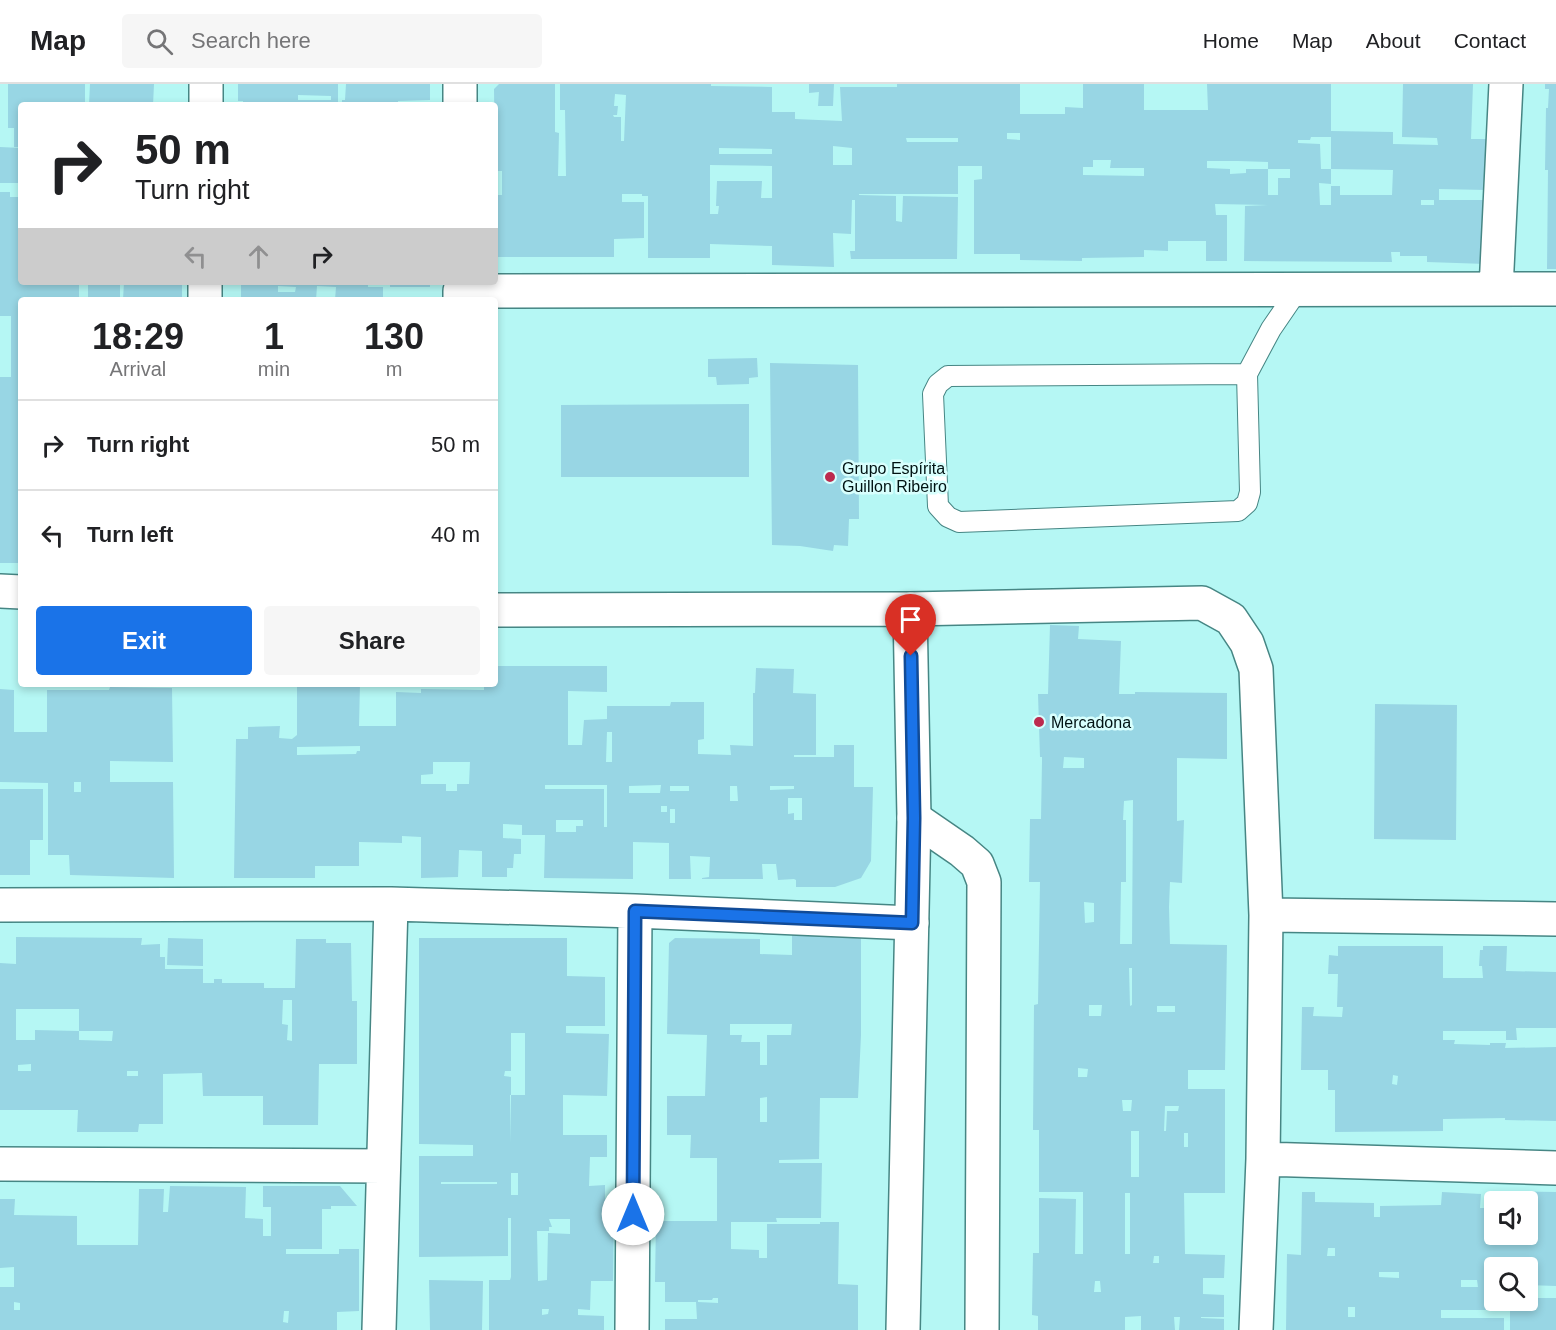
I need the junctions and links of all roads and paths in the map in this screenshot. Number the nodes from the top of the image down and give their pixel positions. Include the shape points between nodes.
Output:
1 (206, 84) edge
2 (460, 84) edge
3 (1506, 84) edge
4 (206, 102) edge
5 (460, 102) edge
6 (1299, 288) junction
7 (1496, 288) junction
8 (1556, 289) edge
9 (460, 291) edge
10 (1247, 374) junction
11 (0, 591) edge
12 (18, 592) edge
13 (910, 609) junction
14 (498, 610) edge
15 (914, 818) junction
16 (391, 904) junction
17 (0, 905) edge
18 (635, 911) junction
19 (1266, 915) junction
20 (1556, 919) edge
21 (912, 923) junction
22 (1263, 1159) junction
23 (0, 1164) edge
24 (383, 1166) junction
25 (1556, 1168) edge
26 (379, 1330) edge
27 (632, 1330) edge
28 (903, 1330) edge
29 (982, 1330) edge
30 (1256, 1330) edge

1 - 4 street
2 - 5 street
3 - 7 street
6 - 7 street
6 - 9 street
6 - 10 lane via 1275,321
7 - 8 street
10 - 10 lane via 1251,492 1238,511 959,522 938,506 933,394 948,376
11 - 12 street
13 - 14 street
13 - 15 street
13 - 19 street via 1202,603 1231,619 1247,643 1256,669
15 - 21 street
15 - 29 street via 977,864 984,882
16 - 17 street
16 - 18 street
16 - 24 street
18 - 21 street
18 - 27 street
19 - 20 street
19 - 22 street
21 - 28 street
22 - 25 street
22 - 30 street
23 - 24 street
24 - 26 street

